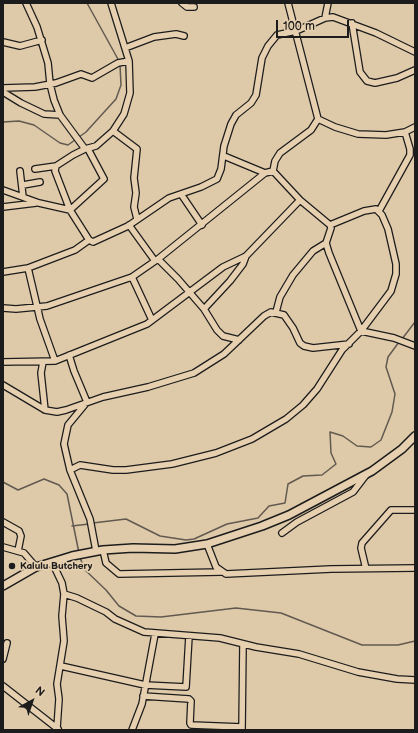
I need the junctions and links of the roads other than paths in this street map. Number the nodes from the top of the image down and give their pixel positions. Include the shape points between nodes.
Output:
1 (26, 3) edge
2 (111, 3) edge
3 (182, 3) edge
4 (288, 3) edge
5 (328, 3) edge
6 (194, 6) dead end
7 (325, 18) junction
8 (352, 23) junction
9 (296, 31) junction
10 (184, 36) dead end
11 (42, 40) junction
12 (3, 42) edge
13 (125, 48) junction
14 (415, 52) edge
15 (123, 62) junction
16 (415, 70) edge
17 (50, 84) junction
18 (3, 88) edge
19 (3, 92) edge
20 (60, 115) junction
21 (318, 119) junction
22 (415, 128) edge
23 (113, 131) junction
24 (405, 132) junction
25 (87, 149) junction
26 (224, 156) junction
27 (56, 166) junction
28 (35, 169) dead end
29 (20, 171) dead end
30 (273, 171) junction
31 (265, 173) junction
32 (40, 182) dead end
33 (23, 185) junction
34 (3, 190) edge
35 (181, 194) junction
36 (23, 197) junction
37 (300, 200) junction
38 (38, 203) junction
39 (3, 207) edge
40 (70, 210) junction
41 (379, 211) junction
42 (137, 219) junction
43 (330, 224) junction
44 (129, 225) junction
45 (202, 225) junction
46 (89, 240) junction
47 (326, 243) junction
48 (246, 256) junction
49 (157, 260) junction
50 (28, 268) junction
51 (3, 272) edge
52 (132, 277) junction
53 (189, 292) junction
54 (38, 307) junction
55 (3, 308) edge
56 (204, 309) junction
57 (276, 312) junction
58 (152, 320) junction
59 (362, 331) junction
60 (239, 340) junction
61 (349, 344) junction
62 (413, 345) edge
63 (69, 355) junction
64 (55, 361) junction
65 (3, 362) edge
66 (43, 362) junction
67 (3, 385) edge
68 (87, 402) junction
69 (45, 410) junction
70 (415, 436) edge
71 (70, 470) junction
72 (366, 474) junction
73 (415, 510) edge
74 (3, 522) edge
75 (282, 533) dead end
76 (207, 544) junction
77 (3, 547) edge
78 (100, 550) junction
79 (18, 551) junction
80 (52, 562) junction
81 (36, 567) junction
82 (415, 568) edge
83 (366, 569) junction
84 (221, 572) junction
85 (3, 586) edge
86 (64, 594) junction
87 (155, 634) junction
88 (189, 636) junction
89 (7, 643) dead end
90 (243, 644) junction
91 (3, 659) edge
92 (61, 666) junction
93 (415, 680) edge
94 (145, 684) junction
95 (3, 686) edge
96 (143, 696) junction
97 (58, 729) edge
98 (242, 729) edge
99 (132, 730) edge

1 - 11 street
2 - 13 street
3 - 6 street via 187,7
4 - 9 street
5 - 7 street
7 - 8 street via 333,17
7 - 9 street
8 - 14 street
8 - 16 street via 360,72 367,81 375,83 397,78
9 - 21 street
9 - 26 street via 277,36 268,46 262,58 256,95 234,118 224,146
10 - 13 street via 173,34 154,37
11 - 12 street via 20,46
11 - 17 street
13 - 15 street
15 - 17 street via 92,78 81,74
15 - 23 street via 130,93 124,114
17 - 18 street
17 - 20 street
19 - 20 street via 38,112 50,116
20 - 25 street
21 - 24 street via 335,128 358,134 386,135
21 - 30 street via 311,130 280,153
22 - 24 street
23 - 25 street via 96,146
23 - 42 street via 137,149 134,208
24 - 41 street via 410,155
25 - 27 street
25 - 40 street via 104,179
26 - 31 street
26 - 35 street via 222,169 215,181
27 - 28 street
27 - 40 street via 55,171
29 - 33 street
30 - 31 street
30 - 37 street
31 - 45 street
32 - 33 street
33 - 36 street
34 - 36 street
35 - 42 street via 169,198
35 - 45 street
36 - 38 street
37 - 43 street
37 - 48 street
38 - 39 street
38 - 40 street
40 - 46 street
41 - 43 street via 372,209
41 - 59 street via 392,241 396,274 391,291
42 - 44 street
43 - 47 street
44 - 46 street via 93,242
44 - 49 street
45 - 49 street
46 - 50 street via 75,250
47 - 57 street via 313,251 294,275 280,297
47 - 59 street
48 - 53 street via 223,267
48 - 56 street via 230,281
49 - 52 street
49 - 53 street
50 - 51 street
50 - 54 street
52 - 54 street
52 - 58 street
53 - 56 street
53 - 58 street
54 - 55 street
54 - 64 street
56 - 60 street via 217,330 224,336
57 - 60 street via 264,316
57 - 61 street via 284,315 304,346 313,348
58 - 63 street
59 - 61 street
59 - 62 street
60 - 68 street via 224,354 194,372 148,387
61 - 71 street via 342,350 317,390 303,405 286,419 252,439 216,453 172,464 113,470 80,465
63 - 64 street
63 - 68 street
64 - 66 street
65 - 66 street
66 - 69 street via 41,372
67 - 69 street
68 - 69 street via 57,412
68 - 71 street via 66,429 64,444
70 - 72 main road via 402,449
71 - 78 street
72 - 75 street via 353,492 297,522
72 - 76 main road via 289,515
73 - 83 street via 391,510 362,543
74 - 79 street via 19,531 21,536
76 - 78 main road via 175,548
76 - 84 street via 213,563
77 - 79 street
78 - 80 main road
78 - 84 street via 106,563 119,574
79 - 81 street via 24,553
80 - 81 main road
80 - 86 street
81 - 85 main road
82 - 83 street
83 - 84 street via 226,574
86 - 87 street via 106,612 136,629
86 - 92 street
87 - 88 street
87 - 94 street
88 - 90 street via 220,638
88 - 94 street via 187,687
89 - 91 street
90 - 93 street via 299,654 358,672
90 - 98 street
92 - 94 street
92 - 97 street via 57,684
94 - 96 street
95 - 97 street
96 - 98 street via 189,699 192,725
96 - 99 street

